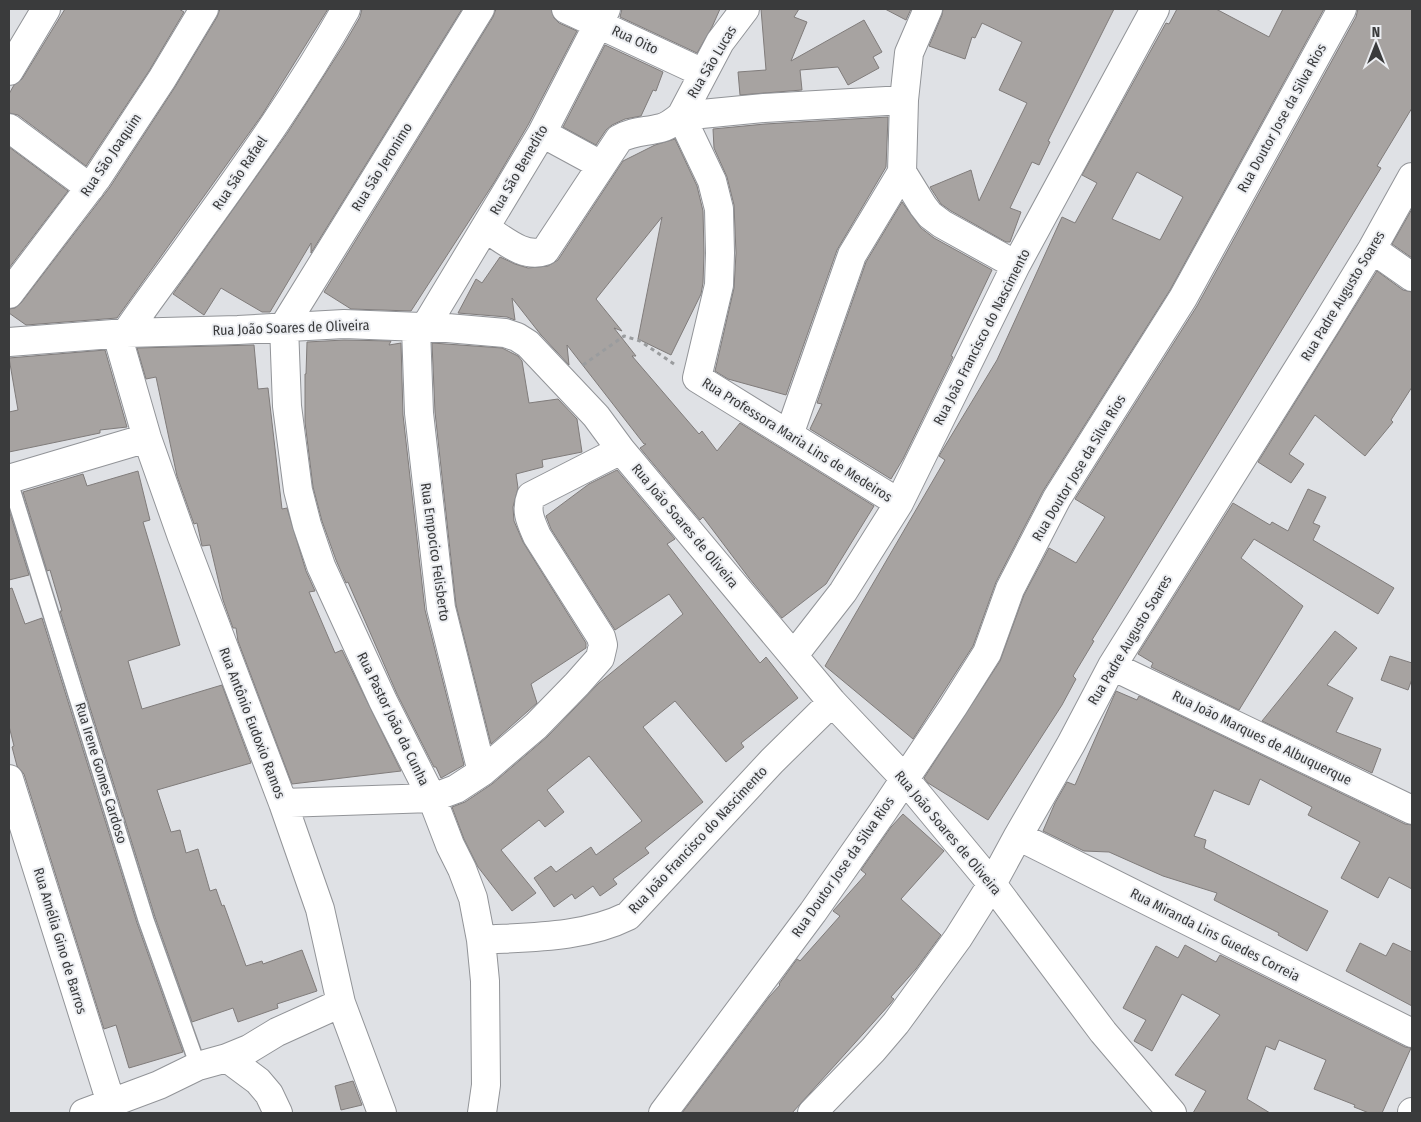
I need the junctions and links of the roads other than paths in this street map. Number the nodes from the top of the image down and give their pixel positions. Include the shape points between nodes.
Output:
1 (46, 9) edge
2 (204, 9) edge
3 (346, 9) edge
4 (480, 9) edge
5 (566, 9) edge
6 (745, 9) edge
7 (928, 9) edge
8 (1155, 9) edge
9 (1342, 9) edge
10 (602, 16) edge
11 (9, 72) edge
12 (704, 73) junction
13 (904, 100) junction
14 (681, 116) junction
15 (9, 128) edge
16 (542, 132) junction
17 (601, 165) junction
18 (902, 172) junction
19 (1412, 177) edge
20 (90, 188) junction
21 (485, 228) junction
22 (1372, 249) junction
23 (1016, 266) junction
24 (1412, 278) edge
25 (9, 294) edge
26 (284, 326) junction
27 (421, 328) junction
28 (121, 333) junction
29 (9, 342) edge
30 (789, 435) junction
31 (147, 438) junction
32 (621, 450) junction
33 (9, 479) edge
34 (899, 503) junction
35 (794, 655) junction
36 (1112, 666) junction
37 (832, 702) junction
38 (482, 772) junction
39 (904, 778) junction
40 (9, 779) edge
41 (432, 798) junction
42 (283, 803) junction
43 (1412, 810) edge
44 (1018, 836) junction
45 (992, 884) junction
46 (481, 940) junction
47 (342, 1003) junction
48 (1412, 1033) edge
49 (227, 1058) junction
50 (198, 1066) junction
51 (119, 1105) edge
52 (84, 1113) edge
53 (278, 1113) edge
54 (382, 1113) edge
55 (482, 1113) edge
56 (663, 1113) edge
57 (812, 1113) edge
58 (1172, 1113) edge

1 - 11 street
2 - 20 street, Rua São Joaquim
3 - 28 street, Rua São Rafael via 235,182
4 - 26 street, Rua São Jeronimo
5 - 10 street, Rua Oito
6 - 12 street, Rua São Lucas via 720,42
7 - 13 street via 909,53
8 - 23 street, Rua João Francisco do Nascimento
9 - 39 street, Rua Doutor Jose da Silva Rios via 1182,298 1057,498 1010,590 987,653
10 - 12 street, Rua Oito
10 - 16 street, Rua São Benedito
12 - 14 street, Rua São Lucas
13 - 14 street
13 - 18 street
14 - 17 street via 660,128 628,133 619,138
14 - 30 street, Rua Professora Maria Lins de Medeiros via 712,181 719,209 719,285 697,378
15 - 20 street
16 - 17 street
16 - 21 street, Rua São Benedito
17 - 21 street via 546,251 527,254
18 - 23 street via 930,215
18 - 30 street via 852,255
19 - 22 street, Rua Padre Augusto Soares
20 - 25 street, Rua São Joaquim
21 - 27 street, Rua São Benedito
22 - 24 street
22 - 36 street, Rua Padre Augusto Soares
23 - 34 street, Rua João Francisco do Nascimento
26 - 27 street, Rua João Soares de Oliveira via 344,324
26 - 28 street, Rua João Soares de Oliveira
26 - 41 street, Rua Pastor João da Cunha via 287,406 298,490 307,525 321,566
27 - 32 street, Rua João Soares de Oliveira via 505,333 517,337 528,344 596,416
27 - 38 street, Rua Empocico Felisberto via 419,412 441,608
28 - 29 street, Rua João Soares de Oliveira
28 - 31 street, Rua Antônio Eudoxio Ramos
30 - 34 street, Rua Professora Maria Lins de Medeiros
31 - 33 street
31 - 42 street, Rua Antônio Eudoxio Ramos
32 - 35 street, Rua João Soares de Oliveira
32 - 38 street via 531,496 528,505 530,520 601,636 602,653 536,726
33 - 50 lane, Rua Irene Gomes Cardoso via 146,920
34 - 35 street, Rua João Francisco do Nascimento via 843,592
35 - 37 street, Rua João Soares de Oliveira
36 - 43 street, Rua João Marques de Albuquerque
36 - 44 street, Rua Padre Augusto Soares
37 - 39 street, Rua João Soares de Oliveira
37 - 46 street, Rua João Francisco do Nascimento via 772,761 628,916 612,925 558,934
38 - 41 street via 456,789
39 - 45 street, Rua João Soares de Oliveira
39 - 56 street, Rua Doutor Jose da Silva Rios via 813,912
40 - 51 street, Rua Amélia Gino de Barros
41 - 42 street
41 - 46 street, Rua Pastor João da Cunha via 473,898
42 - 47 street, Rua Antônio Eudoxio Ramos via 320,909
44 - 45 street, Rua Padre Augusto Soares
44 - 48 street, Rua Miranda Lins Guedes Correia
45 - 57 street, Rua Padre Augusto Soares via 958,938 896,1023
45 - 58 street, Rua João Soares de Oliveira via 1103,1032
46 - 55 street, Rua Pastor João da Cunha via 486,1039
47 - 49 street
47 - 54 street, Rua Antônio Eudoxio Ramos
49 - 50 street
49 - 53 street via 258,1081 270,1094
50 - 51 street
51 - 52 street

